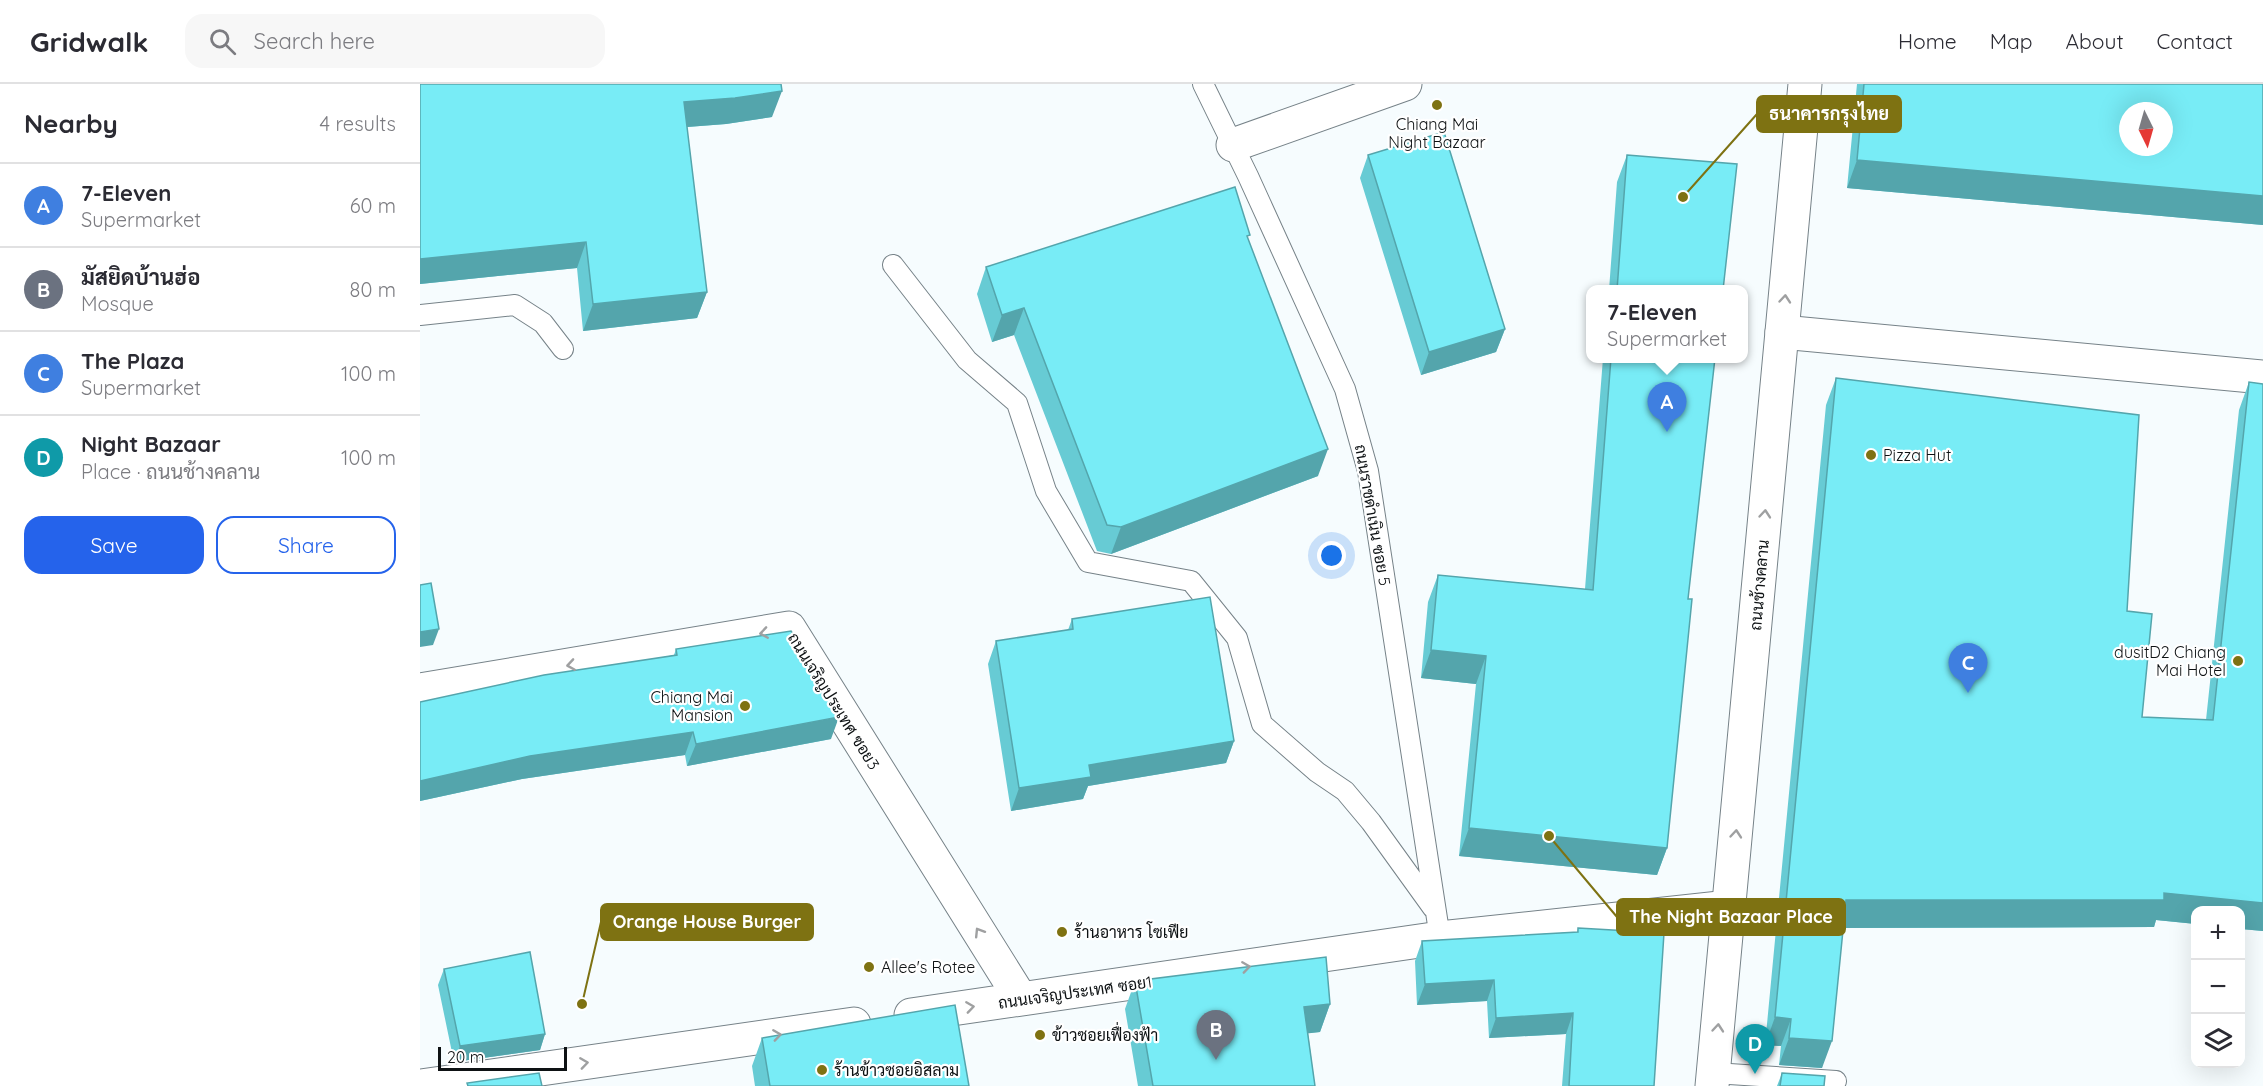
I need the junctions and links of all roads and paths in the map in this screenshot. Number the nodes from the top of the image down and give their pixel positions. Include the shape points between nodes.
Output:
1 (1203, 84) edge
2 (1406, 84) edge
3 (1805, 84) edge
4 (1233, 145) junction
5 (893, 265) dead end
6 (420, 315) edge
7 (1782, 332) junction
8 (563, 349) dead end
9 (2263, 377) edge
10 (420, 690) edge
11 (1729, 908) junction
12 (1438, 926) junction
13 (1021, 999) junction
14 (1713, 1080) edge
15 (1836, 1081) dead end
16 (422, 1086) edge

1 - 4 lane, ถนนราชดำเนิน ซอย 5
2 - 4 street
7 -> 3 street, ถนนช้างคลาน
4 - 12 lane, ถนนราชดำเนิน ซอย 5 via 1345,389 1368,471
5 - 12 lane via 967,360 1017,403 1046,491 1088,562 1191,581 1237,638 1262,724 1345,791 1371,822
6 - 8 lane via 515,305 543,323
7 - 9 street
11 -> 7 street, ถนนช้างคลาน
13 -> 10 street, ถนนเจริญประเทศ ซอย3 via 789,628
11 - 12 street, ถนนเจริญประเทศ ซอย1
14 -> 11 street, ถนนช้างคลาน
13 -> 12 street, ถนนเจริญประเทศ ซอย1
16 -> 13 street, ถนนเจริญประเทศ ซอย1
14 - 15 lane

